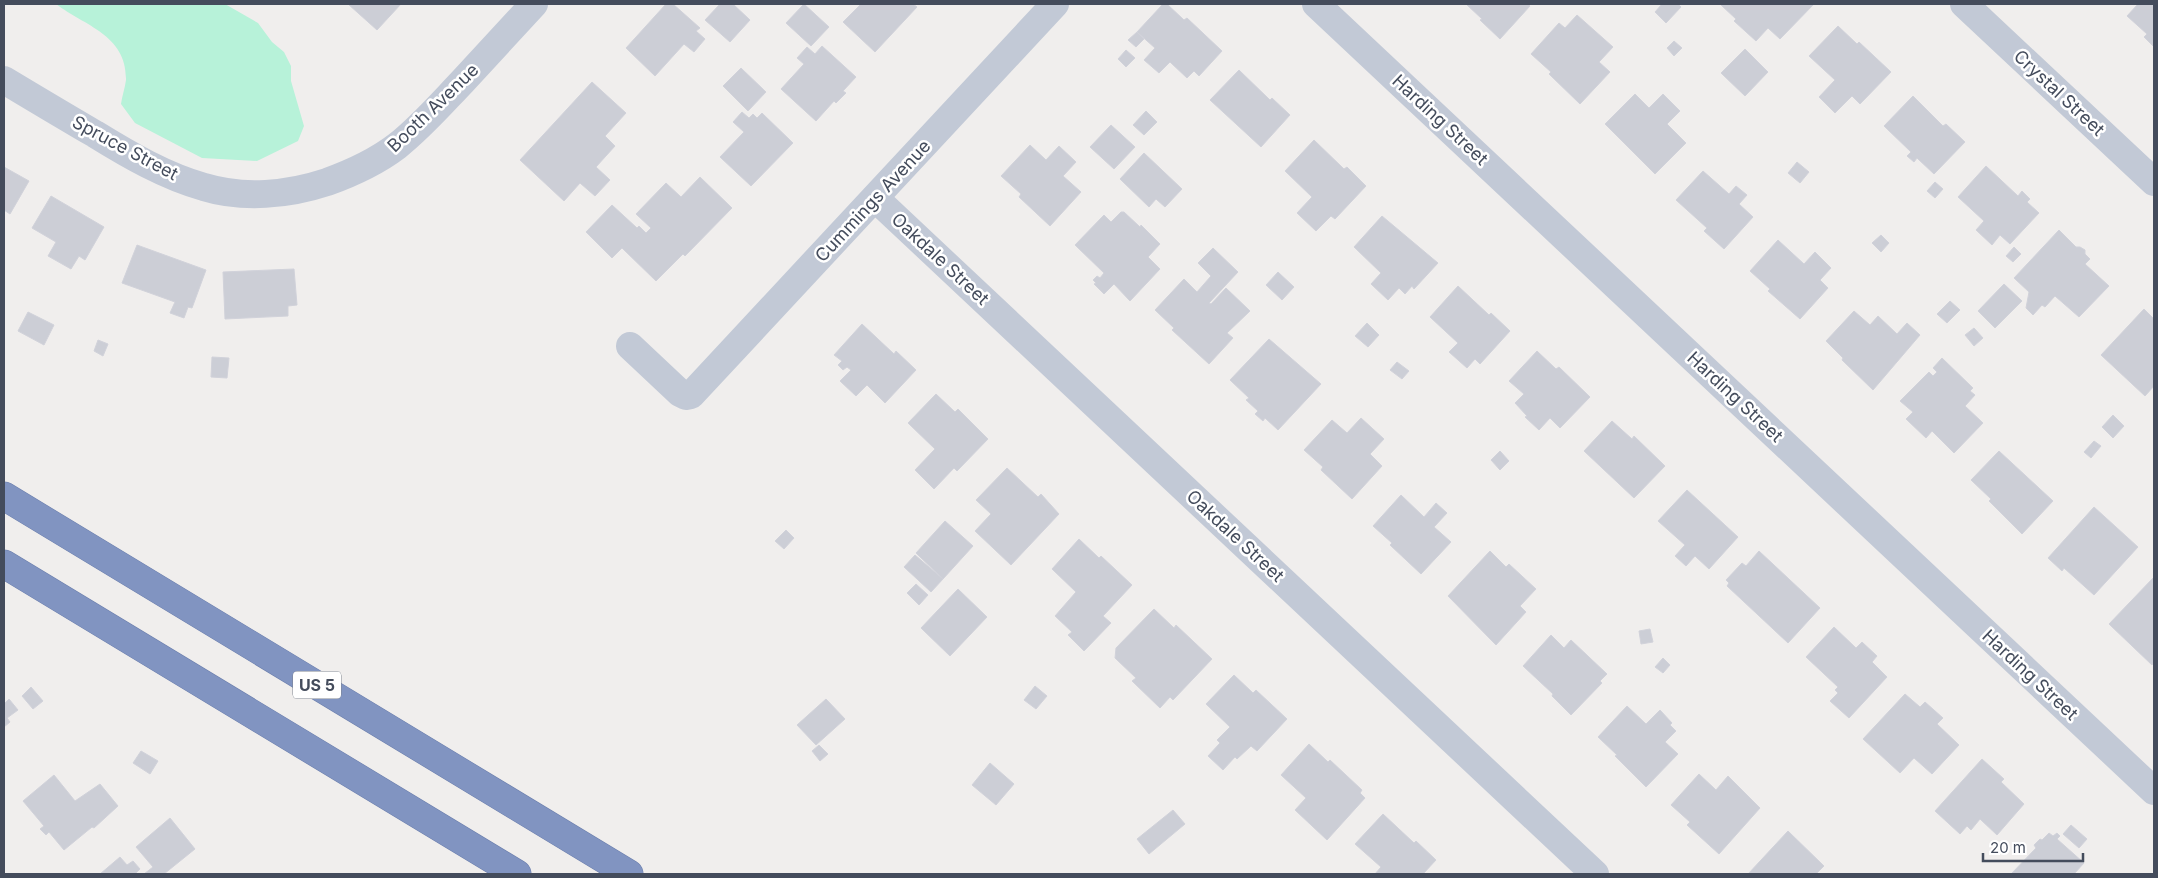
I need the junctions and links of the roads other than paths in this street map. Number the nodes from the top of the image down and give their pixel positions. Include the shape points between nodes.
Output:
1 (534, 4) edge
2 (1055, 4) edge
3 (1316, 4) edge
4 (1964, 4) edge
5 (4, 80) edge
6 (2154, 182) edge
7 (313, 186) joint
8 (875, 198) junction
9 (630, 346) dead end
10 (4, 496) edge
11 (4, 564) edge
12 (2154, 791) edge
13 (517, 874) edge
14 (629, 874) edge
15 (1595, 874) edge

1 - 7 street, Booth Avenue via 397,146 360,169
2 - 8 street, Cummings Avenue
3 - 12 street, Harding Street
4 - 6 street, Crystal Street
5 - 7 street, Spruce Street via 145,163 204,188 258,194
8 - 9 street, Cummings Avenue via 689,396 680,393
8 - 15 street, Oakdale Street
10 - 14 highway, US 5
11 - 13 highway

